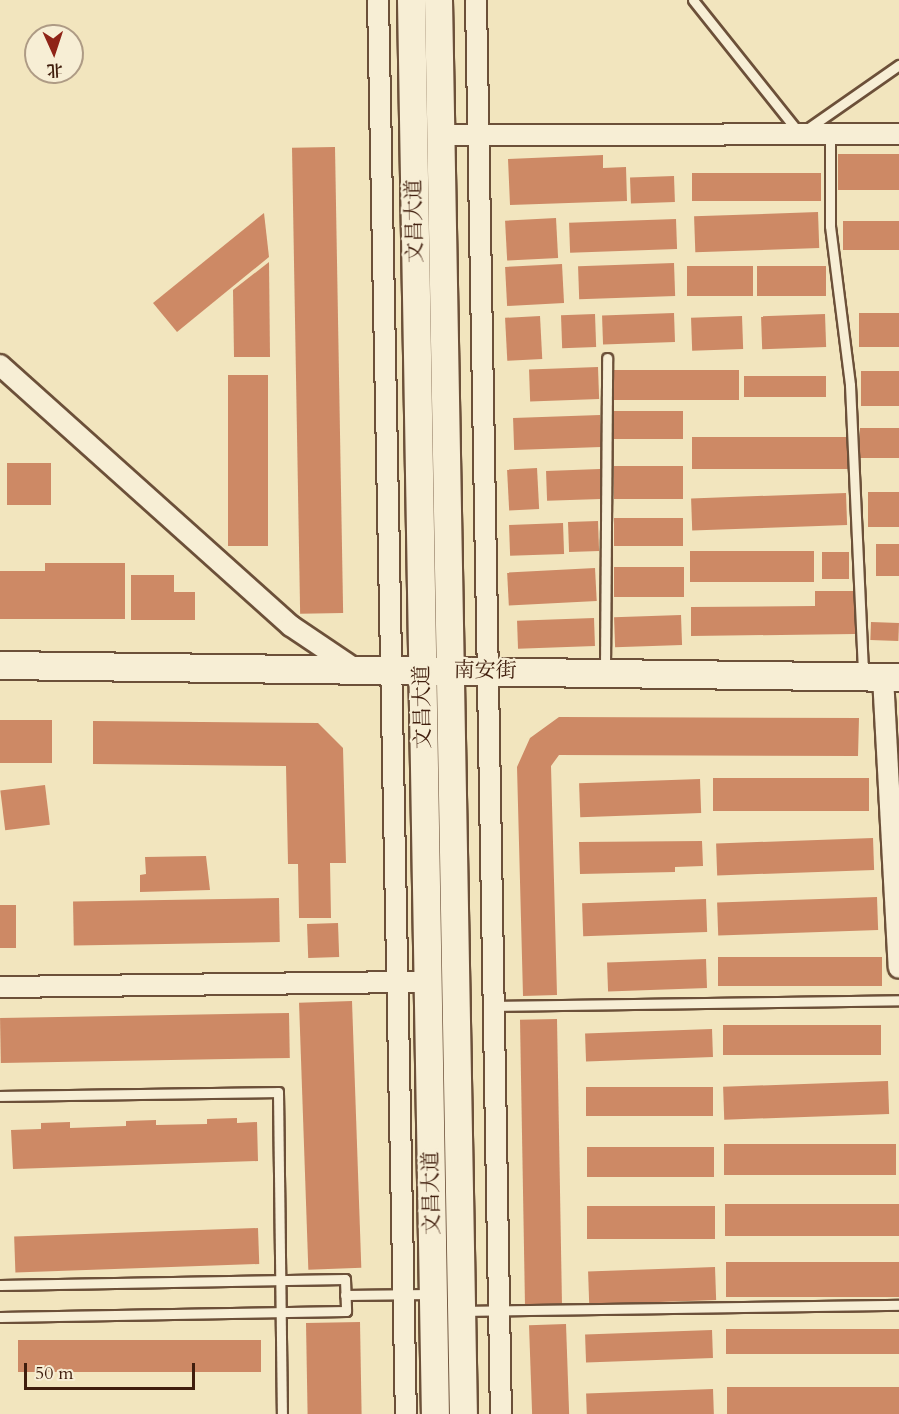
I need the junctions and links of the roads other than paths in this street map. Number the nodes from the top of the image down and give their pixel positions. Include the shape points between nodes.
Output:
1 (378, 0) edge
2 (411, 0) edge
3 (438, 0) edge
4 (476, 0) edge
5 (693, 0) edge
6 (899, 65) edge
7 (800, 134) junction
8 (830, 134) junction
9 (899, 134) edge
10 (441, 135) junction
11 (478, 135) junction
12 (607, 358) dead end
13 (0, 365) edge
14 (0, 664) edge
15 (356, 669) junction
16 (390, 670) junction
17 (422, 670) junction
18 (450, 671) junction
19 (489, 671) junction
20 (605, 673) junction
21 (882, 677) edge
22 (899, 968) edge
23 (428, 982) junction
24 (396, 983) junction
25 (0, 987) edge
26 (899, 1000) edge
27 (494, 1006) junction
28 (0, 1096) edge
29 (280, 1281) junction
30 (0, 1285) edge
31 (433, 1293) junction
32 (403, 1294) junction
33 (345, 1295) junction
34 (899, 1305) edge
35 (499, 1310) junction
36 (461, 1311) junction
37 (281, 1312) junction
38 (0, 1317) edge
39 (282, 1414) edge
40 (406, 1414) edge
41 (435, 1414) edge
42 (463, 1414) edge
43 (501, 1414) edge

1 - 16 street
2 - 17 main road, 文昌大道
3 - 10 main road, 文昌大道
4 - 11 street
5 - 7 lane
6 - 7 lane
7 - 8 street
7 - 11 street
8 - 9 street
8 - 21 lane via 830,226
10 - 11 street
10 - 18 main road, 文昌大道
11 - 19 street
12 - 20 lane
13 - 15 street via 291,626
14 - 15 main road, 南安街
15 - 16 main road, 南安街
16 - 17 main road, 南安街
16 - 24 street
17 - 18 main road, 南安街
17 - 23 main road, 文昌大道
18 - 19 main road, 南安街
18 - 36 main road, 文昌大道
19 - 20 main road, 南安街
19 - 27 street
20 - 21 main road, 南安街
21 - 22 street
23 - 24 street
23 - 31 main road, 文昌大道
24 - 25 street
24 - 32 street
26 - 27 lane
27 - 35 street
28 - 29 lane via 278,1092
29 - 30 lane
29 - 33 lane via 345,1280
29 - 37 lane
31 - 32 lane
31 - 41 main road, 文昌大道
32 - 33 lane
32 - 40 street
33 - 37 lane via 346,1311
34 - 35 lane
35 - 36 lane
35 - 43 street
36 - 42 main road, 文昌大道
37 - 38 lane
37 - 39 lane

